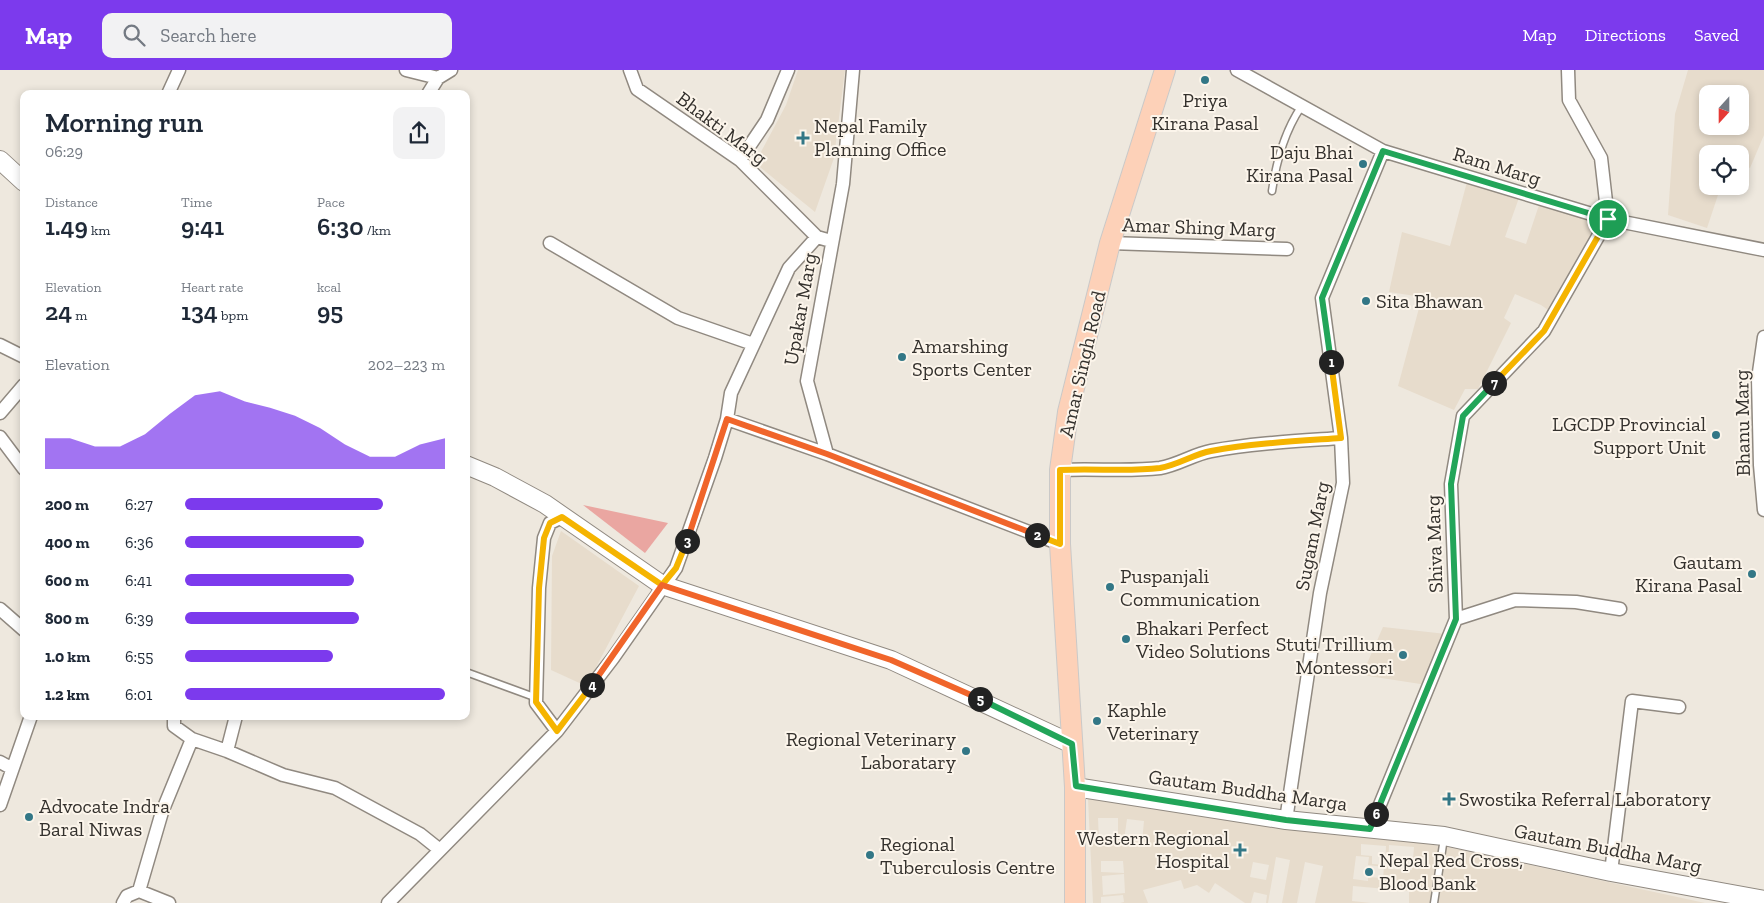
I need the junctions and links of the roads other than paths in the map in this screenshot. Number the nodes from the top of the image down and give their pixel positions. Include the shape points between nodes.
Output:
1 (179, 70) edge
2 (406, 70) edge
3 (450, 70) edge
4 (630, 70) edge
5 (788, 70) edge
6 (853, 70) edge
7 (1165, 70) edge
8 (1568, 70) edge
9 (1242, 71) edge
10 (438, 78) junction
11 (170, 90) edge
12 (430, 90) edge
13 (1301, 107) junction
14 (1383, 151) junction
15 (0, 160) edge
16 (740, 160) junction
17 (20, 178) edge
18 (1272, 191) dead end
19 (1608, 219) junction
20 (817, 237) junction
21 (830, 241) junction
22 (1110, 242) junction
23 (550, 243) dead end
24 (1286, 249) dead end
25 (1764, 250) edge
26 (1764, 337) edge
27 (753, 344) junction
28 (0, 345) edge
29 (20, 356) edge
30 (20, 390) edge
31 (0, 413) edge
32 (727, 419) junction
33 (0, 437) edge
34 (1341, 438) junction
35 (827, 454) junction
36 (20, 464) edge
37 (470, 467) edge
38 (1060, 470) junction
39 (1764, 510) edge
40 (562, 517) junction
41 (1060, 544) junction
42 (662, 585) junction
43 (1620, 608) dead end
44 (0, 609) edge
45 (1456, 619) junction
46 (20, 626) edge
47 (470, 673) edge
48 (536, 698) junction
49 (1679, 707) dead end
50 (29, 720) edge
51 (174, 720) edge
52 (235, 720) edge
53 (557, 731) junction
54 (192, 739) junction
55 (1072, 744) junction
56 (227, 751) junction
57 (6, 765) edge
58 (1076, 786) junction
59 (0, 805) edge
60 (1286, 820) junction
61 (1370, 829) junction
62 (1444, 836) junction
63 (440, 850) junction
64 (1611, 872) junction
65 (139, 891) junction
66 (1764, 900) edge
67 (123, 903) edge
68 (168, 903) edge
69 (388, 903) edge
70 (1075, 903) edge
71 (1434, 903) edge

1 - 11 street
2 - 10 street
3 - 10 street
4 - 16 street, Bhakti Marg via 637,89
5 - 16 street via 767,120
6 - 21 street, Upakar Marg via 843,184
7 - 22 main road, Amar Singh Road
8 - 19 street via 1569,100 1601,158
9 - 13 street, Ram Marg
10 - 12 street
13 - 14 street, Ram Marg
13 - 18 lane via 1294,116 1276,168
14 - 19 street, Ram Marg
14 - 34 street, Sugam Marg via 1322,298
15 - 17 main road
16 - 20 street, Bhakti Marg
19 - 25 street, Ram Marg
19 - 45 street, Shiva Marg via 1544,331 1463,416 1451,484
20 - 21 street
20 - 27 street via 789,268
21 - 35 street, Upakar Marg via 807,381
22 - 24 street, Amar Shing Marg
22 - 38 main road, Amar Singh Road via 1068,412
23 - 27 street via 678,318
26 - 39 street, Bhanu Marg via 1758,379
27 - 32 street via 731,393
28 - 29 street
30 - 31 street
32 - 35 street
32 - 42 street via 685,547 676,568
33 - 36 street
34 - 38 street via 1237,446 1207,452 1162,468
34 - 60 street, Sugam Marg via 1344,483 1320,593
35 - 41 street
37 - 40 main road via 545,504
38 - 41 main road, Amar Singh Road
40 - 42 main road
40 - 48 street via 550,523 544,538
41 - 55 main road, Amar Singh Road
42 - 53 street via 613,658
42 - 55 main road via 891,660
43 - 45 street, Shiva Marg via 1576,602 1515,600
44 - 46 street
45 - 61 street, Shiva Marg
47 - 48 lane
48 - 53 street
49 - 64 street via 1632,701
50 - 57 street
51 - 54 street via 174,726
52 - 56 street
53 - 63 street
54 - 56 street
54 - 65 street via 162,812
55 - 58 main road, Amar Singh Road
56 - 63 street via 283,775 335,788 420,834
57 - 59 street
58 - 60 main road, Gautam Buddha Marga
58 - 70 main road, Amar Singh Road
60 - 61 main road, Gautam Buddha Marga
61 - 62 main road, Gautam Buddha Marga
62 - 64 main road, Gautam Buddha Marg
62 - 71 lane
63 - 69 street
64 - 66 main road, Gautam Buddha Marg
65 - 67 street via 127,896
65 - 68 street

